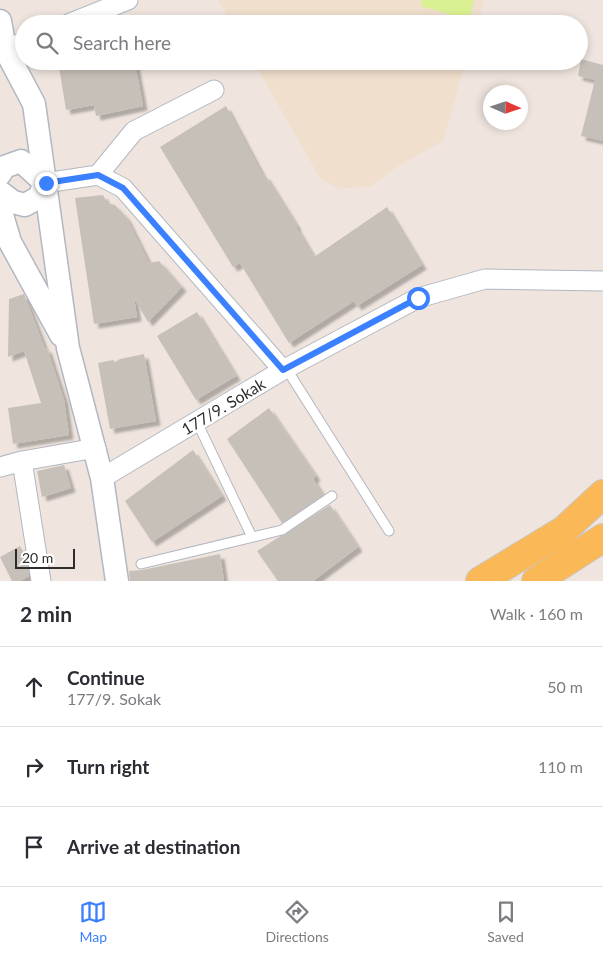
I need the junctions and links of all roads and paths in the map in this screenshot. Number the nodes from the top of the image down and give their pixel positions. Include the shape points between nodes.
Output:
1 (128, 0) edge
2 (90, 15) edge
3 (0, 21) edge
4 (10, 53) edge
5 (18, 70) edge
6 (214, 90) dead end
7 (0, 174) edge
8 (98, 175) junction
9 (46, 183) junction
10 (0, 192) edge
11 (0, 208) edge
12 (603, 281) edge
13 (68, 348) junction
14 (285, 369) junction
15 (197, 422) junction
16 (96, 448) junction
17 (22, 461) junction
18 (0, 467) edge
19 (102, 478) junction
20 (603, 494) edge
21 (332, 496) dead end
22 (389, 531) dead end
23 (252, 537) junction
24 (603, 538) edge
25 (141, 564) dead end
26 (41, 581) edge
27 (118, 581) edge
28 (480, 581) edge
29 (536, 581) edge

1 - 2 street
3 - 4 street
5 - 9 street via 34,104
6 - 8 street via 134,131
7 - 9 street via 4,167 21,161
8 - 9 street
8 - 14 street via 123,188
9 - 10 street via 39,197 25,205 13,202
9 - 13 street
11 - 13 street via 10,242
12 - 14 street, 177/9. Sokak via 485,279 418,298
13 - 16 street
14 - 15 street, 177/9. Sokak
14 - 22 lane
15 - 19 street, 177/9. Sokak
15 - 23 lane
16 - 17 street
16 - 19 street
17 - 18 street
17 - 26 street
19 - 27 street
20 - 28 main road via 564,530
21 - 23 lane via 282,530
23 - 25 lane
24 - 29 main road

